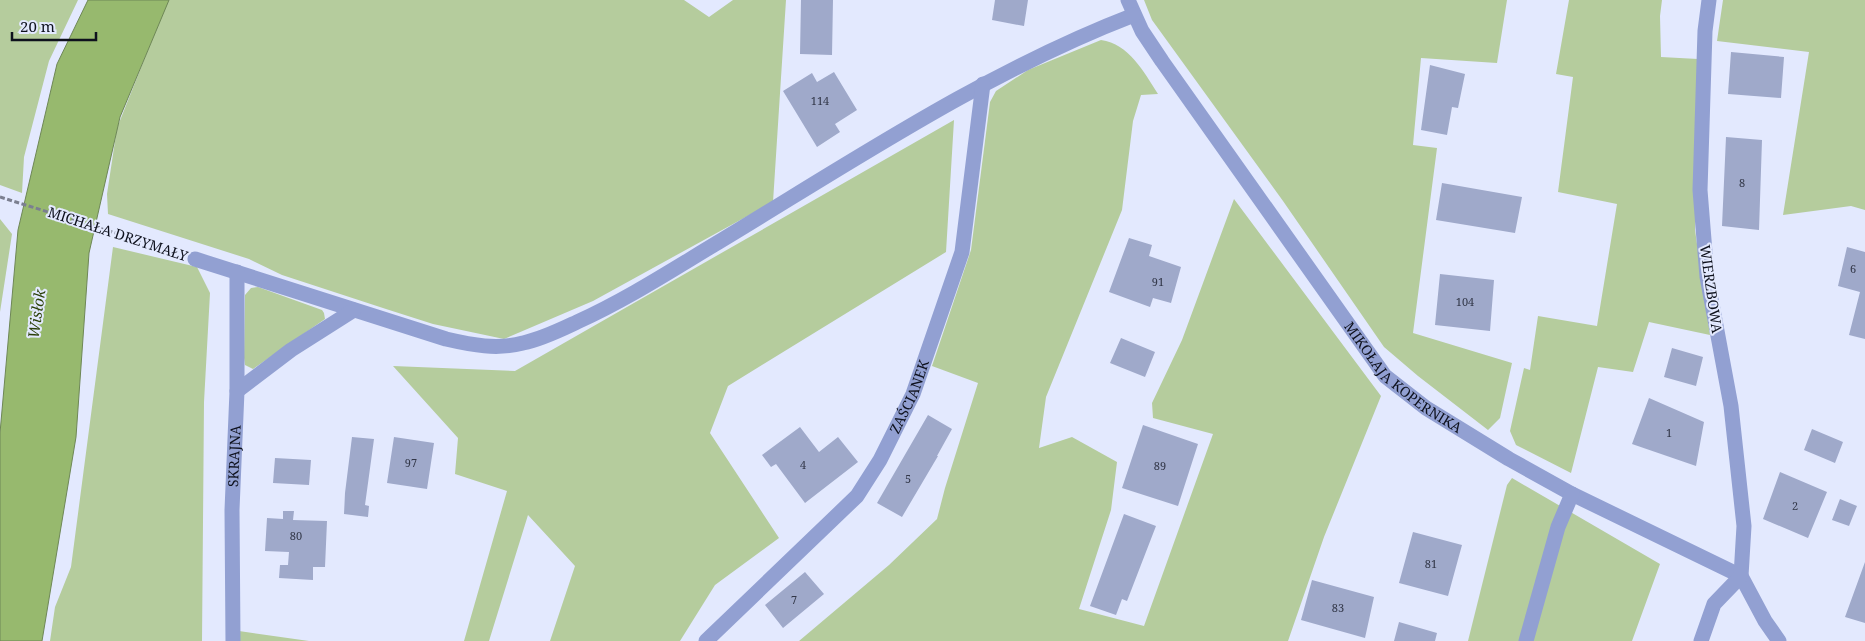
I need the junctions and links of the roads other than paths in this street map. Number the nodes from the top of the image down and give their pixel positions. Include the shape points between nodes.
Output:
1 (1128, 0) edge
2 (1709, 0) edge
3 (1134, 15) junction
4 (983, 84) junction
5 (195, 258) road end
6 (237, 272) junction
7 (354, 310) junction
8 (237, 391) junction
9 (1572, 494) junction
10 (1741, 576) junction
11 (233, 641) edge
12 (706, 641) edge
13 (1526, 641) edge
14 (1701, 641) edge
15 (1779, 641) edge

1 - 3 street, MIKOŁAJA KOPERNIKA
2 - 10 street, WIERZBOWA via 1705,30 1700,190 1707,277 1733,424 1744,526
3 - 4 street, MICHAŁA DRZYMAŁY via 1050,50
3 - 9 street, MIKOŁAJA KOPERNIKA via 1162,61 1385,376 1426,408
4 - 7 street, MICHAŁA DRZYMAŁY via 625,298 536,340 509,346 480,346 446,339
4 - 12 street, ZAŚCIANEK via 962,252 913,394 880,460 857,496
5 - 6 street, MICHAŁA DRZYMAŁY
6 - 7 street, MICHAŁA DRZYMAŁY
6 - 8 street, SKRAJNA
7 - 8 street via 291,350
8 - 11 street, SKRAJNA via 232,510
9 - 10 street, MIKOŁAJA KOPERNIKA
9 - 13 street via 1558,527
10 - 14 street via 1714,604
10 - 15 street

